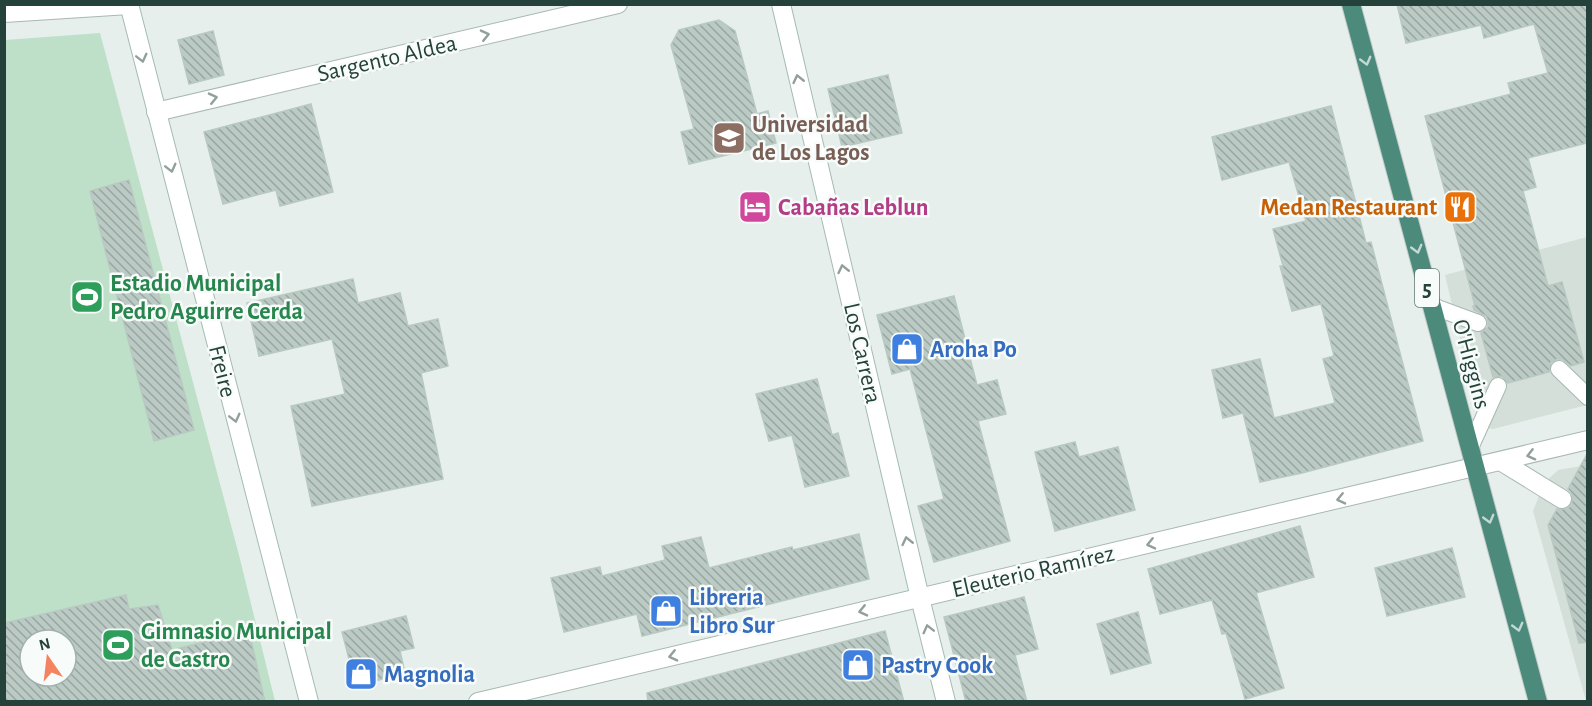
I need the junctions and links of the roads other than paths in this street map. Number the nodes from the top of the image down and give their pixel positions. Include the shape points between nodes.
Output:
1 (129, 4) edge
2 (618, 4) edge
3 (781, 4) edge
4 (1351, 4) edge
5 (4, 12) edge
6 (156, 112) junction
7 (1432, 306) junction
8 (1478, 323) dead end
9 (1559, 369) dead end
10 (1498, 386) dead end
11 (1587, 397) edge
12 (1587, 440) edge
13 (1470, 448) junction
14 (1502, 462) junction
15 (1475, 468) junction
16 (1562, 499) dead end
17 (920, 598) junction
18 (309, 702) edge
19 (478, 702) edge
20 (946, 702) edge
21 (1538, 702) edge

1 - 5 street
1 -> 6 street, Freire
6 -> 2 street, Sargento Aldea
17 -> 3 street, Los Carrera
4 -> 7 highway, O'Higgins / 5
6 -> 18 street, Freire
7 - 8 lane
7 - 13 highway, O'Higgins / 5
9 - 11 lane
10 - 13 lane
12 -> 14 street, Eleuterio Ramírez
13 - 15 highway, O'Higgins / 5
14 - 15 street, Eleuterio Ramírez
14 - 16 street
15 -> 17 street, Eleuterio Ramírez
15 -> 21 highway, O'Higgins / 5
17 -> 19 street, Eleuterio Ramírez
20 -> 17 street, Los Carrera

